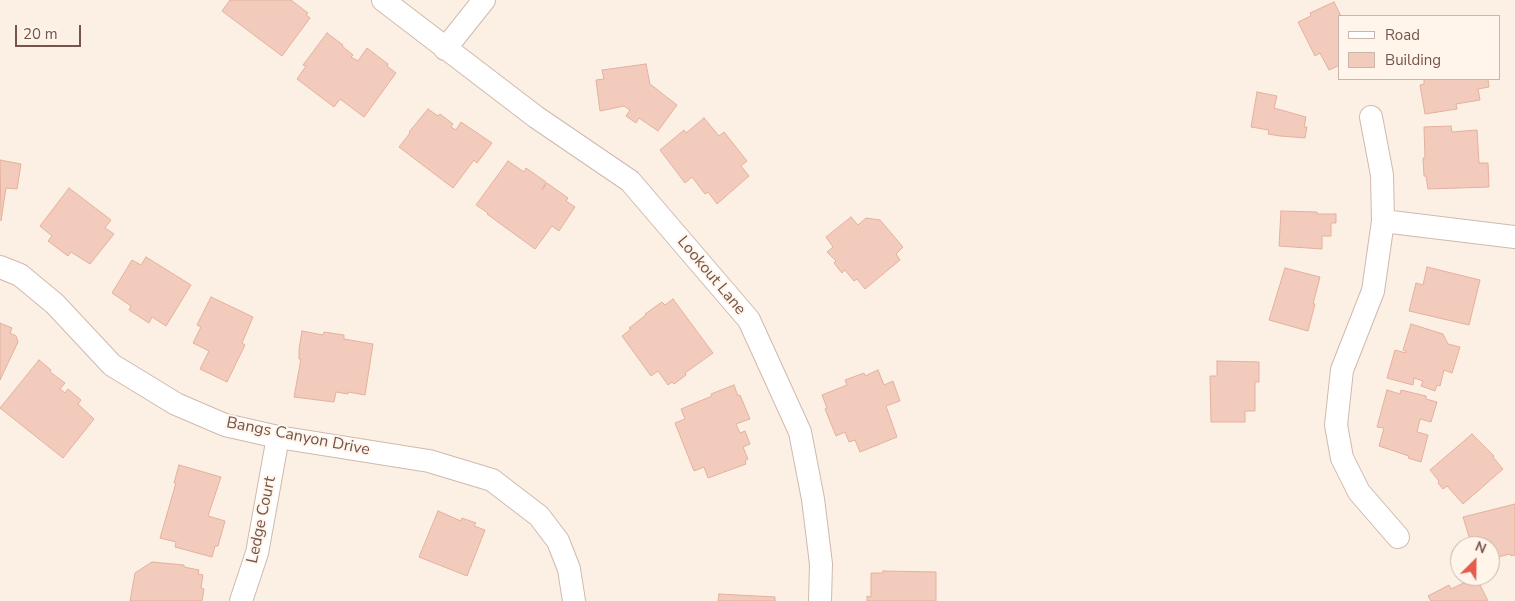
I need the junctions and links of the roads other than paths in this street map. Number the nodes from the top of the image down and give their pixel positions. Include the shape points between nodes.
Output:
1 (383, 0) edge
2 (484, 0) edge
3 (445, 48) junction
4 (1371, 117) dead end
5 (1383, 221) junction
6 (1515, 237) edge
7 (0, 268) edge
8 (278, 437) junction
9 (1398, 537) dead end
10 (241, 601) edge
11 (574, 601) edge
12 (820, 601) edge

1 - 3 street, Lookout Lane
2 - 3 street
3 - 12 street, Lookout Lane via 536,117 630,181 749,320 800,432 822,564
4 - 5 street via 1382,175
5 - 6 street
5 - 9 street via 1373,291 1342,370 1336,425 1342,458 1359,492
7 - 8 street, Bangs Canyon Drive via 20,275 55,304 112,365 176,404 225,425
8 - 10 street, Ledge Court via 257,553
8 - 11 street, Bangs Canyon Drive via 429,461 492,480 539,516 558,541 569,569

